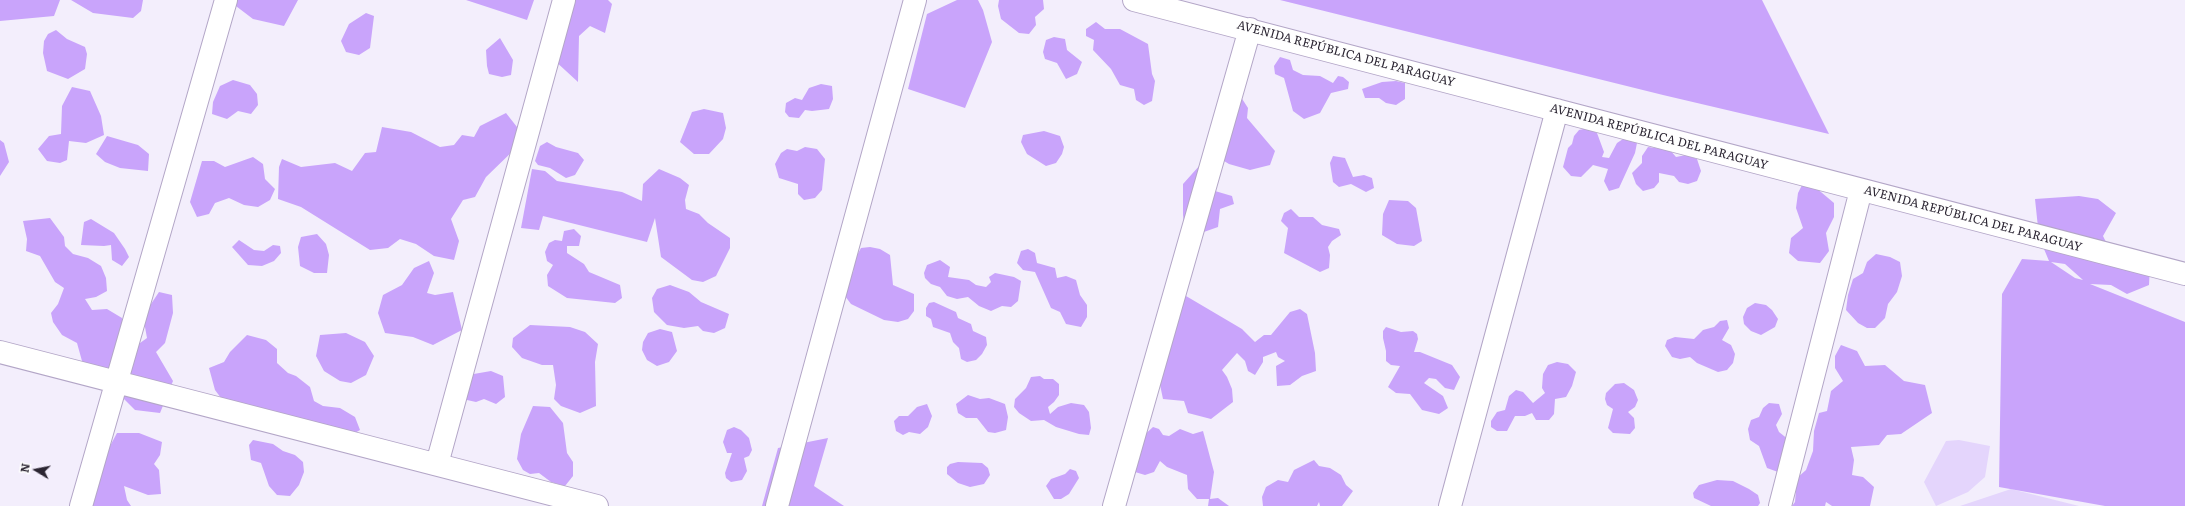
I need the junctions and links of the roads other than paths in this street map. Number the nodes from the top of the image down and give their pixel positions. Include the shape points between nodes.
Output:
1 (226, 0) edge
2 (564, 0) edge
3 (915, 0) edge
4 (1134, 0) edge
5 (1250, 29) junction
6 (1557, 110) junction
7 (1861, 190) junction
8 (2185, 274) edge
9 (0, 352) edge
10 (118, 382) junction
11 (436, 464) junction
12 (81, 506) edge
13 (597, 506) edge
14 (777, 506) edge
15 (1114, 506) edge
16 (1450, 506) edge
17 (1780, 506) edge

1 - 10 street
2 - 11 street
3 - 14 street
4 - 5 street, AVENIDA REPÚBLICA DEL PARAGUAY
5 - 6 street, AVENIDA REPÚBLICA DEL PARAGUAY
5 - 15 street
6 - 7 street, AVENIDA REPÚBLICA DEL PARAGUAY
6 - 16 street
7 - 8 street, AVENIDA REPÚBLICA DEL PARAGUAY
7 - 17 street
9 - 10 street
10 - 11 street
10 - 12 street
11 - 13 street

